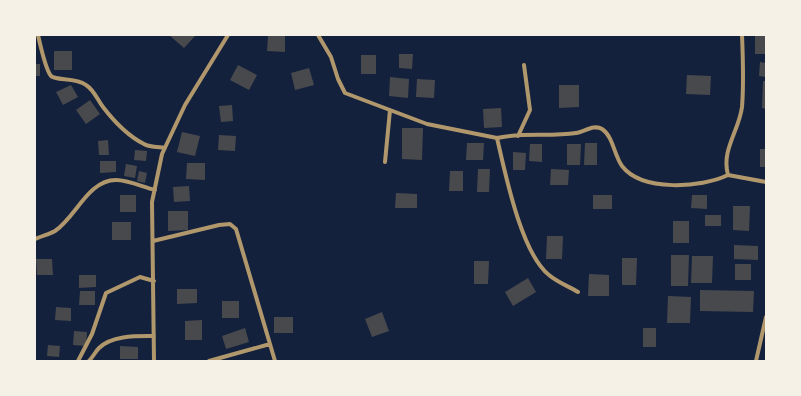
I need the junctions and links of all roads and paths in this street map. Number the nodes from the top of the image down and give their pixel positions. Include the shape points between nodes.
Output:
1 (38, 35) edge
2 (228, 35) edge
3 (318, 35) edge
4 (742, 35) edge
5 (524, 65) dead end
6 (390, 110) junction
7 (518, 136) junction
8 (497, 138) junction
9 (165, 148) junction
10 (385, 162) dead end
11 (728, 176) junction
12 (766, 182) edge
13 (155, 190) junction
14 (35, 239) edge
15 (153, 241) junction
16 (154, 281) junction
17 (578, 292) dead end
18 (766, 317) edge
19 (154, 336) junction
20 (270, 344) junction
21 (78, 361) edge
22 (89, 361) edge
23 (154, 361) edge
24 (209, 361) edge
25 (275, 361) edge
26 (756, 361) edge

1 - 9 street via 51,76 76,79 84,83 131,136 145,145
2 - 9 street via 185,106
3 - 6 street via 331,57 345,93
4 - 11 street via 742,108 727,151 725,165
5 - 7 street via 530,110
6 - 8 street via 427,124
6 - 10 street
7 - 8 street
7 - 11 street via 558,136 583,132 593,127 601,128 607,134 621,164 639,179 676,185 698,184
8 - 17 street via 514,210 536,259 548,275
9 - 13 street
11 - 12 street
13 - 14 street via 122,180 110,180 91,192 74,214 55,231
13 - 15 street via 152,202
15 - 16 street
15 - 20 street via 219,225 230,224 236,229
16 - 19 street
16 - 21 street via 140,277 106,293 92,334
18 - 26 street
19 - 22 street via 135,336 110,342 100,347
19 - 23 street
20 - 24 street
20 - 25 street

